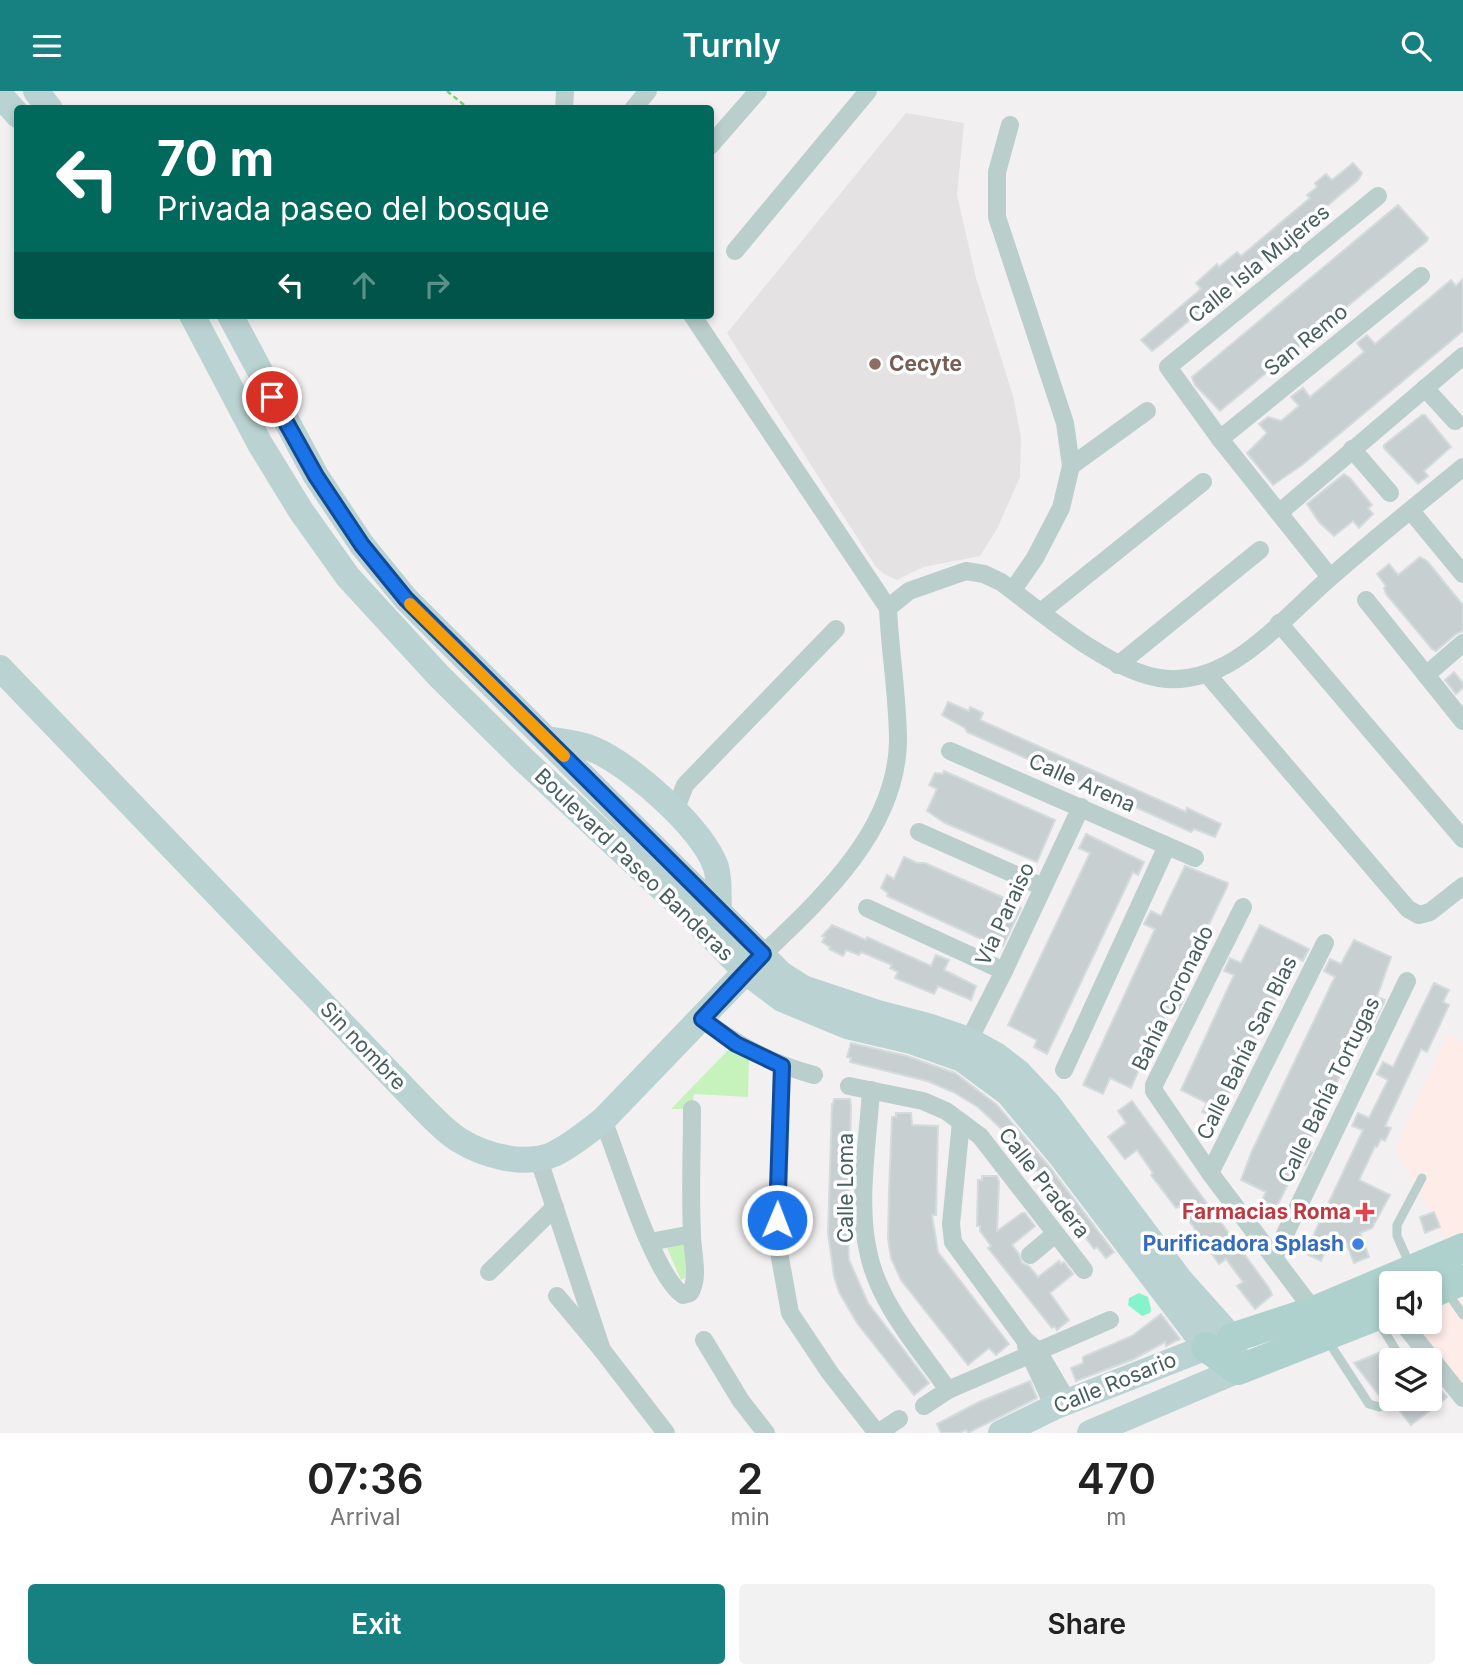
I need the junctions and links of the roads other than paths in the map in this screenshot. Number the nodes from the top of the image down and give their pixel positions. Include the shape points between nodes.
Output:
1 (36, 91) edge
2 (648, 91) edge
3 (758, 91) edge
4 (868, 91) edge
5 (0, 95) edge
6 (47, 105) edge
7 (636, 105) edge
8 (14, 111) edge
9 (1010, 125) dead end
10 (714, 141) edge
11 (1378, 196) dead end
12 (734, 251) dead end
13 (1421, 276) dead end
14 (194, 319) edge
15 (232, 319) edge
16 (695, 319) edge
17 (1463, 356) edge
18 (1425, 388) junction
19 (1147, 411) dead end
20 (1455, 421) dead end
21 (1220, 439) junction
22 (1352, 449) junction
23 (1071, 466) junction
24 (1463, 467) edge
25 (1203, 482) dead end
26 (1390, 493) dead end
27 (1411, 511) junction
28 (1280, 512) junction
29 (1260, 550) dead end
30 (1463, 574) edge
31 (1330, 577) junction
32 (1013, 590) junction
33 (1366, 600) dead end
34 (888, 608) junction
35 (1042, 611) junction
36 (1279, 623) junction
37 (836, 629) dead end
38 (1463, 643) edge
39 (1118, 665) junction
40 (0, 668) edge
41 (1207, 674) junction
42 (1426, 675) junction
43 (1463, 721) edge
44 (547, 739) junction
45 (950, 751) dead end
46 (685, 785) junction
47 (665, 802) junction
48 (1081, 807) junction
49 (919, 832) dead end
50 (1463, 839) edge
51 (1167, 846) junction
52 (1195, 858) dead end
53 (1463, 886) edge
54 (1043, 887) junction
55 (1243, 907) dead end
56 (867, 908) dead end
57 (719, 910) junction
58 (1325, 943) dead end
59 (754, 963) junction
60 (1004, 971) junction
61 (1407, 981) dead end
62 (702, 1019) junction
63 (969, 1041) junction
64 (782, 1066) junction
65 (1064, 1070) dead end
66 (814, 1075) dead end
67 (849, 1086) dead end
68 (871, 1090) junction
69 (692, 1109) dead end
70 (603, 1120) junction
71 (961, 1122) junction
72 (538, 1157) junction
73 (1210, 1174) junction
74 (1422, 1178) dead end
75 (555, 1207) junction
76 (692, 1234) junction
77 (1055, 1234) junction
78 (650, 1243) junction
79 (1463, 1248) edge
80 (1030, 1255) dead end
81 (1274, 1257) junction
82 (1084, 1270) dead end
83 (1412, 1270) junction
84 (489, 1272) dead end
85 (1445, 1287) edge
86 (557, 1296) dead end
87 (1463, 1315) edge
88 (1379, 1317) edge
89 (1110, 1320) dead end
90 (1320, 1324) junction
91 (1404, 1334) edge
92 (704, 1340) dead end
93 (1219, 1343) junction
94 (1031, 1348) junction
95 (1415, 1348) edge
96 (602, 1350) junction
97 (1238, 1370) junction
98 (1442, 1378) edge
99 (948, 1390) junction
100 (1463, 1398) edge
101 (1061, 1405) junction
102 (924, 1406) dead end
103 (1379, 1407) edge
104 (899, 1419) dead end
105 (666, 1433) edge
106 (766, 1433) edge
107 (878, 1433) edge
108 (1001, 1433) edge
109 (1090, 1433) edge

1 - 6 main road
2 - 7 street
3 - 10 street
4 - 12 street
5 - 8 main road
9 - 23 street via 998,171 997,217 1065,423
11 - 21 street, Calle Isla Mujeres via 1168,367
13 - 21 street, San Remo
14 - 59 main road, Boulevard Paseo Banderas via 260,444 348,577 524,760 685,911
15 - 44 main road, Boulevard Paseo Banderas via 316,476 362,545 406,599
16 - 34 street
17 - 18 street
18 - 20 street
18 - 22 street
19 - 23 street
21 - 28 street
22 - 26 street
22 - 28 street
23 - 32 street via 1061,509
24 - 27 street
25 - 35 street
27 - 30 street
27 - 31 street
28 - 31 street
29 - 39 street
31 - 36 street
32 - 34 street via 985,574 966,571 909,591
32 - 35 street
33 - 42 street
34 - 59 street via 898,744 890,786 868,835 845,870
35 - 39 street
36 - 41 street via 1228,664
36 - 50 street
37 - 46 street
38 - 42 street
39 - 41 street via 1177,680
40 - 72 main road, Sin nombre via 458,1140 506,1158
41 - 53 street via 1408,909 1419,915 1430,912
42 - 43 street
44 - 47 main road via 593,749 632,771
44 - 57 main road, Boulevard Paseo Banderas
45 - 48 street, Calle Arena
46 - 47 street
46 - 47 street
47 - 57 main road via 698,837 716,868
48 - 51 street, Calle Arena
48 - 54 street, Vía Paraiso
49 - 54 street
51 - 52 street, Calle Arena
51 - 65 street
54 - 60 street, Vía Paraiso
55 - 73 street, Bahía Coronado via 1154,1085
56 - 60 street
57 - 59 main road, Boulevard Paseo Banderas
58 - 73 street, Calle Bahía San Blas
59 - 62 main road, Sin nombre
59 - 63 main road, Boulevard Paseo Banderas via 803,988
59 - 93 main road, Boulevard Paseo Banderas via 782,999 847,1026 962,1059 1008,1093
60 - 63 street, Vía Paraiso
61 - 81 street, Calle Bahía Tortugas
62 - 64 street via 736,1044
62 - 70 main road, Sin nombre
63 - 93 main road, Boulevard Paseo Banderas via 1018,1072 1049,1105 1181,1281
64 - 66 street
64 - 107 street via 777,1241 790,1313
67 - 68 street, Calle Pradera
68 - 71 street, Calle Pradera via 923,1101
68 - 99 street, Calle Loma via 864,1225 868,1253 892,1308
69 - 76 street
70 - 72 main road, Sin nombre via 552,1155
70 - 78 street
71 - 77 street, Calle Pradera via 980,1136
71 - 94 street via 953,1242
72 - 75 street
73 - 81 street, Bahía Coronado
74 - 83 lane via 1397,1225 1396,1235
75 - 84 street
75 - 96 street
76 - 78 street
76 - 78 street via 694,1286 683,1296 674,1289
77 - 80 street
77 - 82 street, Calle Pradera
79 - 83 main road
81 - 90 street, Bahía Coronado
83 - 90 main road
85 - 87 lane
86 - 96 street
88 - 90 main road
89 - 94 street
90 - 93 main road
90 - 97 main road
90 - 103 lane via 1369,1404
91 - 95 street
92 - 106 street
93 - 97 main road, Boulevard Paseo Banderas
93 - 101 main road, Calle Rosario
94 - 99 street
94 - 101 street
96 - 105 street
97 - 109 main road, Calle Rosario
98 - 100 street
99 - 102 street
101 - 108 main road, Calle Rosario
104 - 107 street

